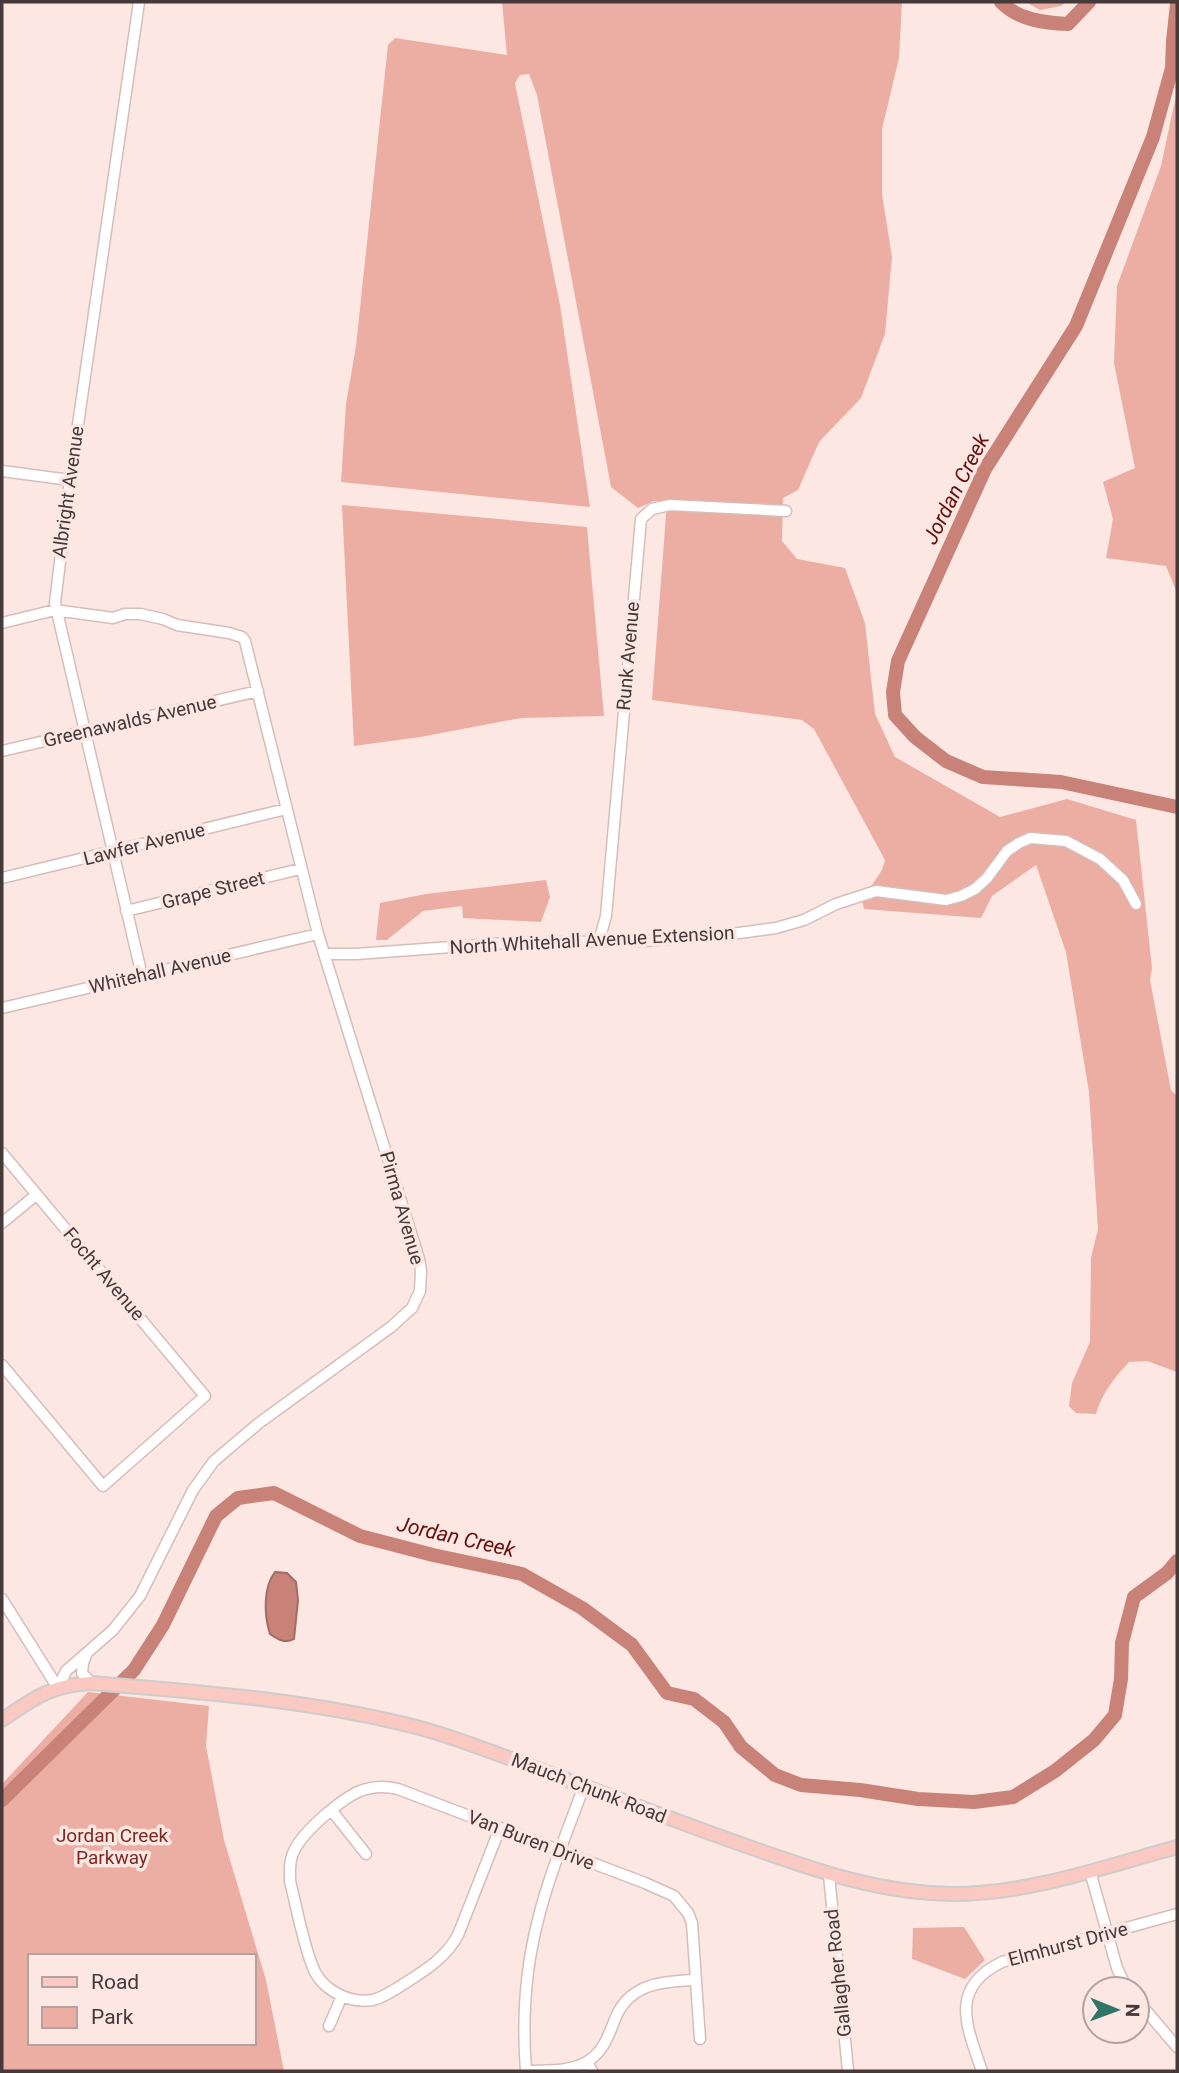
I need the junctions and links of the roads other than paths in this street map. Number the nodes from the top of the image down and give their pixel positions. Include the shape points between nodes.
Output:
1 (139, 2) edge
2 (2, 471) edge
3 (69, 480) junction
4 (786, 511) dead end
5 (55, 610) junction
6 (2, 623) edge
7 (258, 691) junction
8 (84, 732) junction
9 (2, 751) edge
10 (286, 809) junction
11 (112, 851) junction
12 (300, 869) junction
13 (2, 878) edge
14 (1136, 904) dead end
15 (126, 911) junction
16 (318, 934) junction
17 (598, 941) junction
18 (324, 954) junction
19 (142, 976) junction
20 (2, 1008) edge
21 (2, 1153) edge
22 (36, 1195) junction
23 (2, 1223) edge
24 (2, 1365) edge
25 (2, 1599) edge
26 (86, 1655) junction
27 (91, 1683) junction
28 (58, 1688) junction
29 (2, 1720) edge
30 (584, 1786) junction
31 (332, 1811) junction
32 (500, 1828) junction
33 (1177, 1847) edge
34 (561, 1851) junction
35 (366, 1854) dead end
36 (1090, 1871) junction
37 (829, 1875) junction
38 (1177, 1914) edge
39 (1108, 1934) junction
40 (1120, 1975) edge
41 (696, 1980) junction
42 (342, 1996) junction
43 (1151, 2016) edge
44 (328, 2026) dead end
45 (700, 2039) dead end
46 (1177, 2046) edge
47 (590, 2067) edge
48 (526, 2071) edge
49 (848, 2071) edge
50 (982, 2071) edge

1 - 3 street, Albright Avenue
2 - 3 street
3 - 5 street, Albright Avenue
4 - 17 street, Runk Avenue via 670,505 652,509 641,519 606,916
5 - 6 street
5 - 7 street, Pirma Avenue via 113,618 150,615 243,638
5 - 8 street, Albright Avenue
7 - 8 street, Greenawalds Avenue
7 - 10 street, Pirma Avenue
8 - 9 street, Greenawalds Avenue
8 - 11 street, Albright Avenue
10 - 11 street, Lawfer Avenue
10 - 12 street, Pirma Avenue
11 - 13 street, Lawfer Avenue
11 - 15 street, Albright Avenue
12 - 15 street, Grape Street
12 - 16 street, Pirma Avenue
14 - 17 street, North Whitehall Avenue Extension via 1123,880 1100,859 1066,841 1030,838 1007,850 987,878 961,897 946,900 876,891 776,928 710,937
15 - 19 street, Albright Avenue
16 - 18 street, Pirma Avenue
16 - 19 street, Whitehall Avenue
17 - 18 street, North Whitehall Avenue Extension
18 - 26 street, Pirma Avenue via 419,1259 422,1280 417,1298 391,1327 214,1461 193,1490 140,1596
19 - 20 street, Whitehall Avenue
21 - 22 street, Focht Avenue
22 - 23 street
22 - 24 street, Focht Avenue via 205,1396 103,1486
25 - 28 street
26 - 27 street via 82,1674
26 - 28 street, Pirma Avenue via 66,1671
27 - 28 main road, Mauch Chunk Road
27 - 30 main road, Mauch Chunk Road via 277,1701 368,1717 455,1739
28 - 29 main road, Mauch Chunk Road
30 - 34 street
30 - 37 main road, Mauch Chunk Road
31 - 32 street, Van Buren Drive via 361,1790 383,1787
31 - 35 street
31 - 42 street, Van Buren Drive via 308,1831 294,1850 289,1869 312,1965 321,1981
32 - 34 street, Van Buren Drive
32 - 42 street via 458,1935 445,1955 384,1996 364,2000
33 - 36 main road, Mauch Chunk Road
34 - 41 street, Van Buren Drive via 674,1896 692,1923
34 - 48 street via 538,1917 529,1963
36 - 37 main road, Mauch Chunk Road via 1025,1887 953,1894 896,1889
36 - 39 street
37 - 49 street, Gallagher Road
38 - 39 street, Elmhurst Drive
39 - 40 street
39 - 50 street, Elmhurst Drive via 1002,1962 983,1974 971,1989 966,2019
41 - 45 street, Van Buren Drive
41 - 47 street via 654,1983 634,1993
42 - 44 street
43 - 46 street
47 - 48 street

